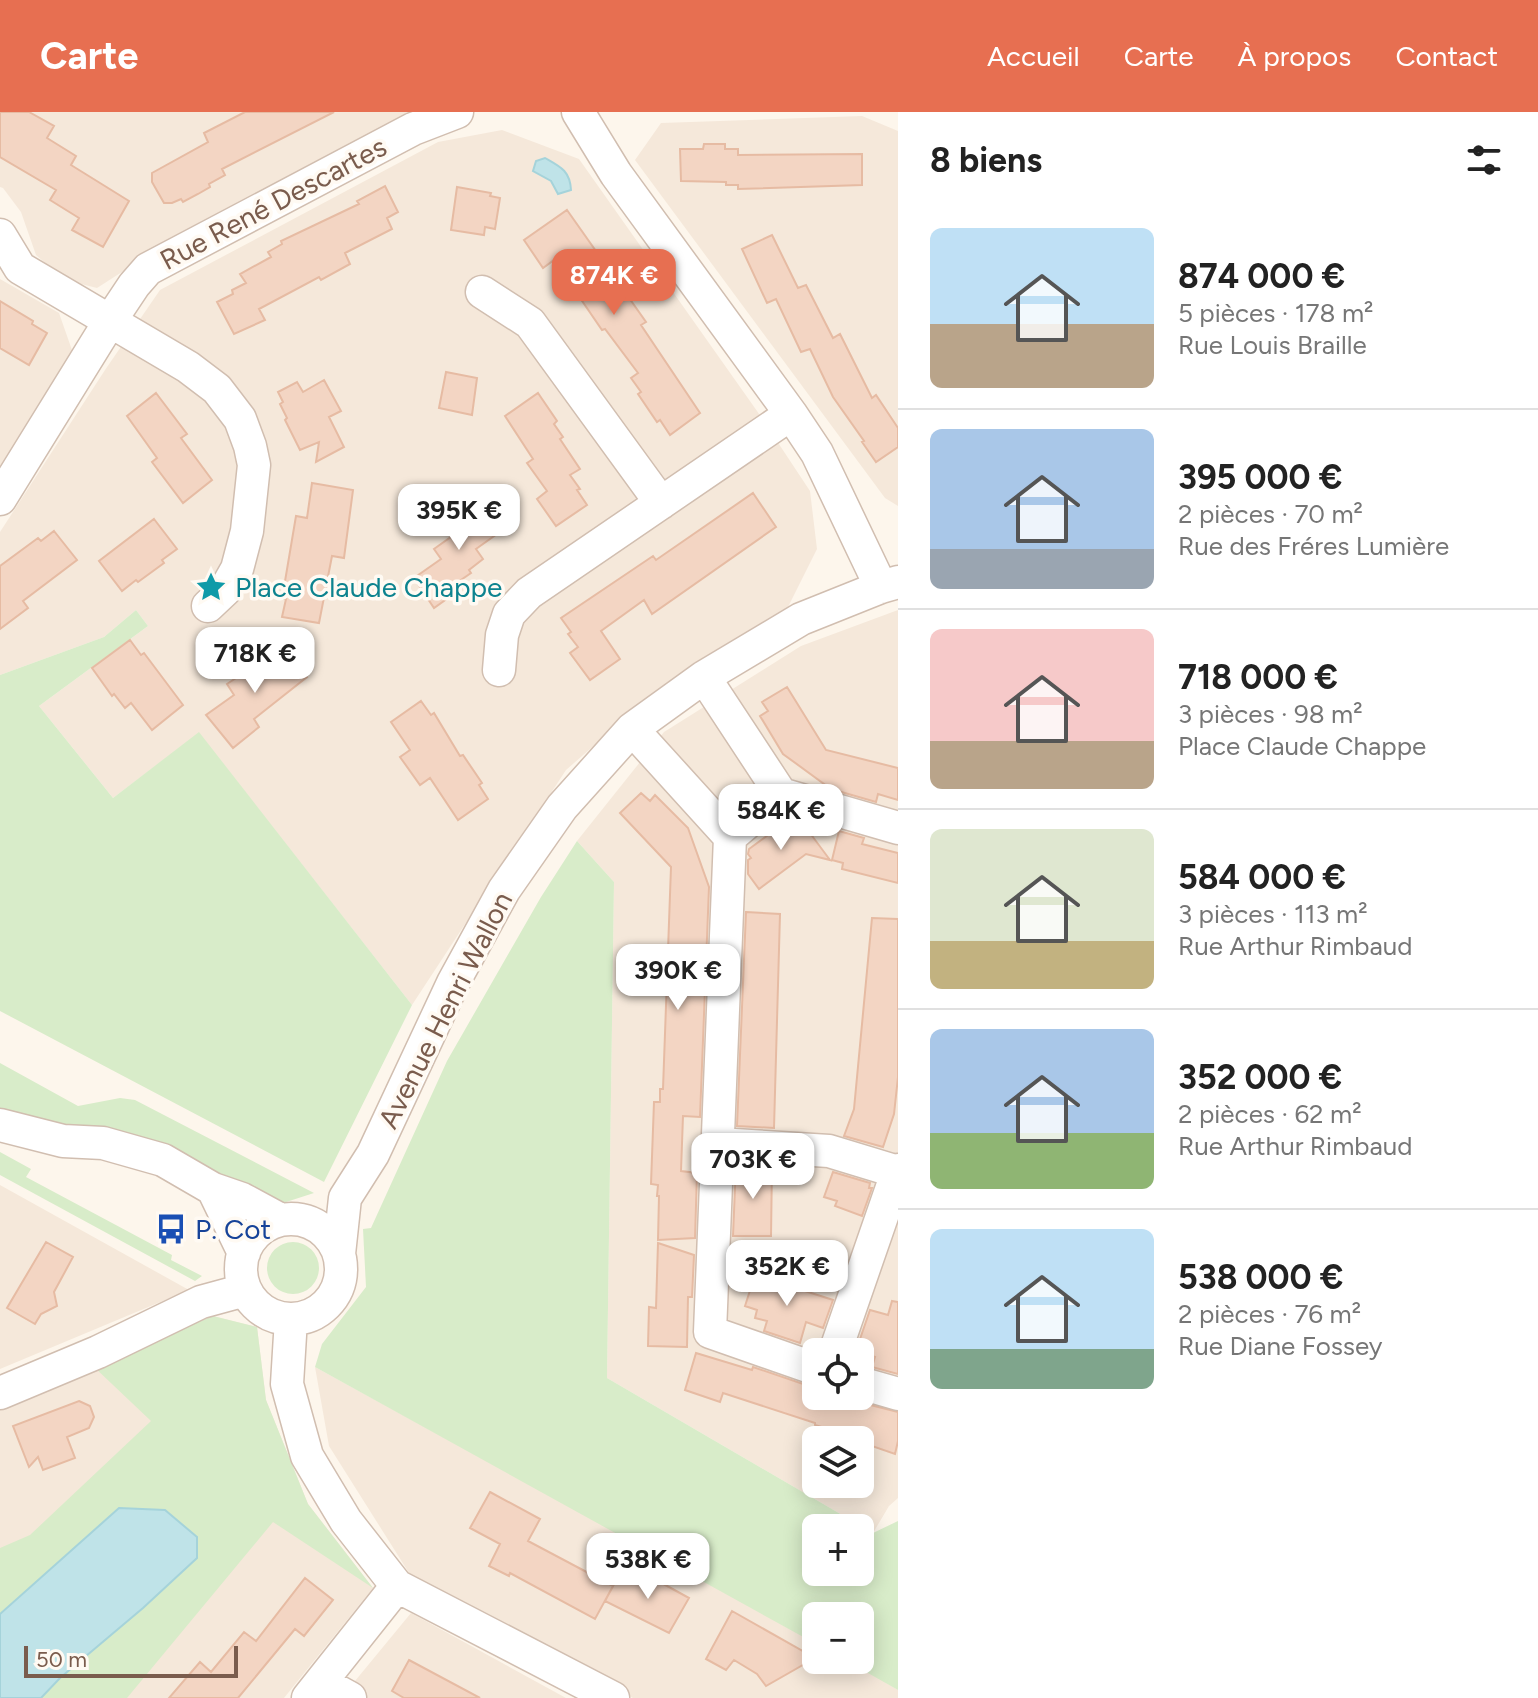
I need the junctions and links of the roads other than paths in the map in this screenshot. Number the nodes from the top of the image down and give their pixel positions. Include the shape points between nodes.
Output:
1 (457, 112) edge
2 (584, 113) edge
3 (0, 235) edge
4 (482, 292) dead end
5 (110, 321) junction
6 (791, 414) junction
7 (0, 499) edge
8 (661, 503) junction
9 (890, 584) edge
10 (208, 606) dead end
11 (499, 670) dead end
12 (704, 677) junction
13 (632, 729) junction
14 (781, 794) junction
15 (898, 828) edge
16 (730, 837) junction
17 (0, 1125) edge
18 (718, 1144) junction
19 (898, 1161) edge
20 (898, 1171) edge
21 (213, 1189) junction
22 (345, 1198) junction
23 (290, 1220) junction
24 (244, 1253) junction
25 (339, 1254) junction
26 (244, 1288) junction
27 (291, 1319) junction
28 (840, 1338) edge
29 (802, 1364) edge
30 (874, 1387) edge
31 (0, 1393) edge
32 (898, 1394) edge
33 (397, 1586) junction
34 (314, 1690) edge
35 (350, 1698) edge
36 (613, 1698) edge

1 - 5 street, Rue René Descartes via 413,129 148,269
2 - 6 street via 616,174
3 - 5 street via 20,268
4 - 8 street via 530,323
5 - 7 street, Rue René Descartes
5 - 10 street via 217,389 240,419 250,446 253,485 245,542 225,590
6 - 8 street
6 - 9 street
8 - 11 street via 529,593 509,614
9 - 12 street, Avenue Henri Wallon via 801,619
12 - 13 street, Avenue Henri Wallon
12 - 14 street
13 - 16 street
13 - 22 street, Avenue Henri Wallon via 562,807 504,890 453,983 373,1154
14 - 15 street
14 - 16 street
16 - 18 street
17 - 21 street via 63,1141 103,1143 163,1160
18 - 20 street via 829,1151
18 - 29 street via 710,1332
19 - 20 street
20 - 28 street
21 - 23 street
21 - 24 street
22 - 23 street
22 - 25 street, Avenue Henri Wallon
23 - 24 street via 258,1232
23 - 25 street via 324,1231
24 - 26 street
25 - 27 street via 340,1281 327,1304 304,1318
26 - 27 street via 268,1314
26 - 31 street via 201,1302
27 - 33 street via 287,1384 307,1456 346,1521
30 - 32 street
33 - 34 street
33 - 36 street
34 - 35 street

